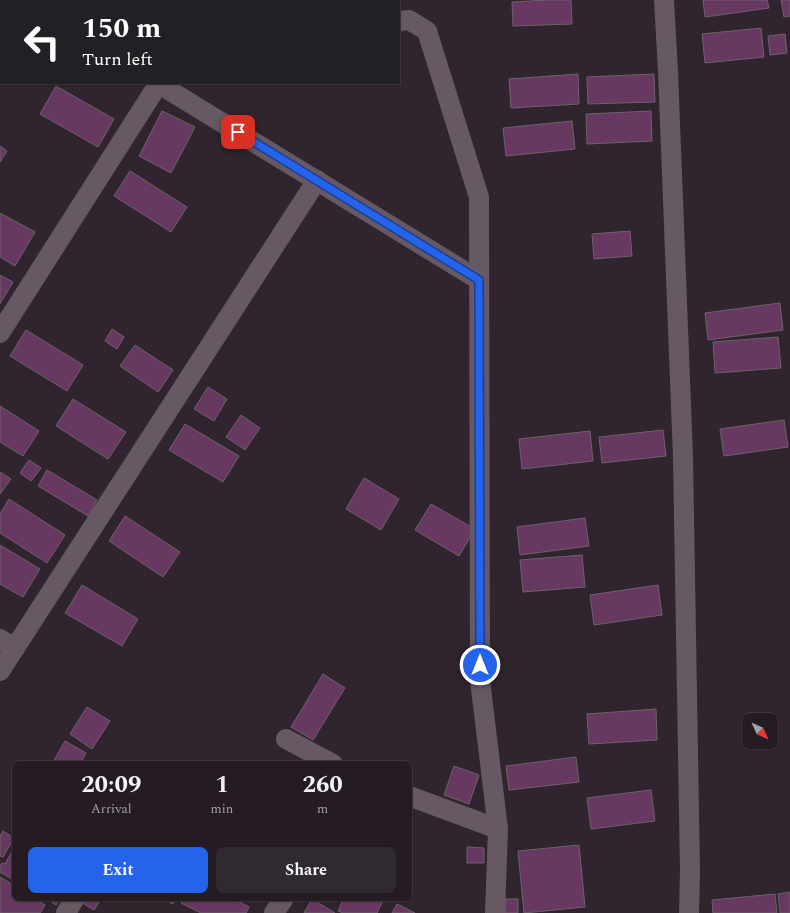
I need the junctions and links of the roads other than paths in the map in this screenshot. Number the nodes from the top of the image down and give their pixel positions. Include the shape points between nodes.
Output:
1 (664, 0) edge
2 (400, 21) edge
3 (158, 84) edge
4 (161, 84) edge
5 (317, 180) junction
6 (479, 280) junction
7 (0, 333) edge
8 (7, 643) edge
9 (0, 671) edge
10 (286, 740) dead end
11 (327, 761) edge
12 (412, 797) edge
13 (498, 829) junction
14 (73, 901) edge
15 (282, 901) edge
16 (66, 913) edge
17 (274, 913) edge
18 (494, 913) edge
19 (688, 913) edge

1 - 19 street via 683,457 690,872
2 - 6 street via 409,20 427,31 456,121 479,197
3 - 7 street
4 - 5 street
5 - 6 street
5 - 8 street
6 - 13 street via 480,680
8 - 9 street
10 - 11 street
12 - 13 street
13 - 18 street
14 - 16 street
15 - 17 street

